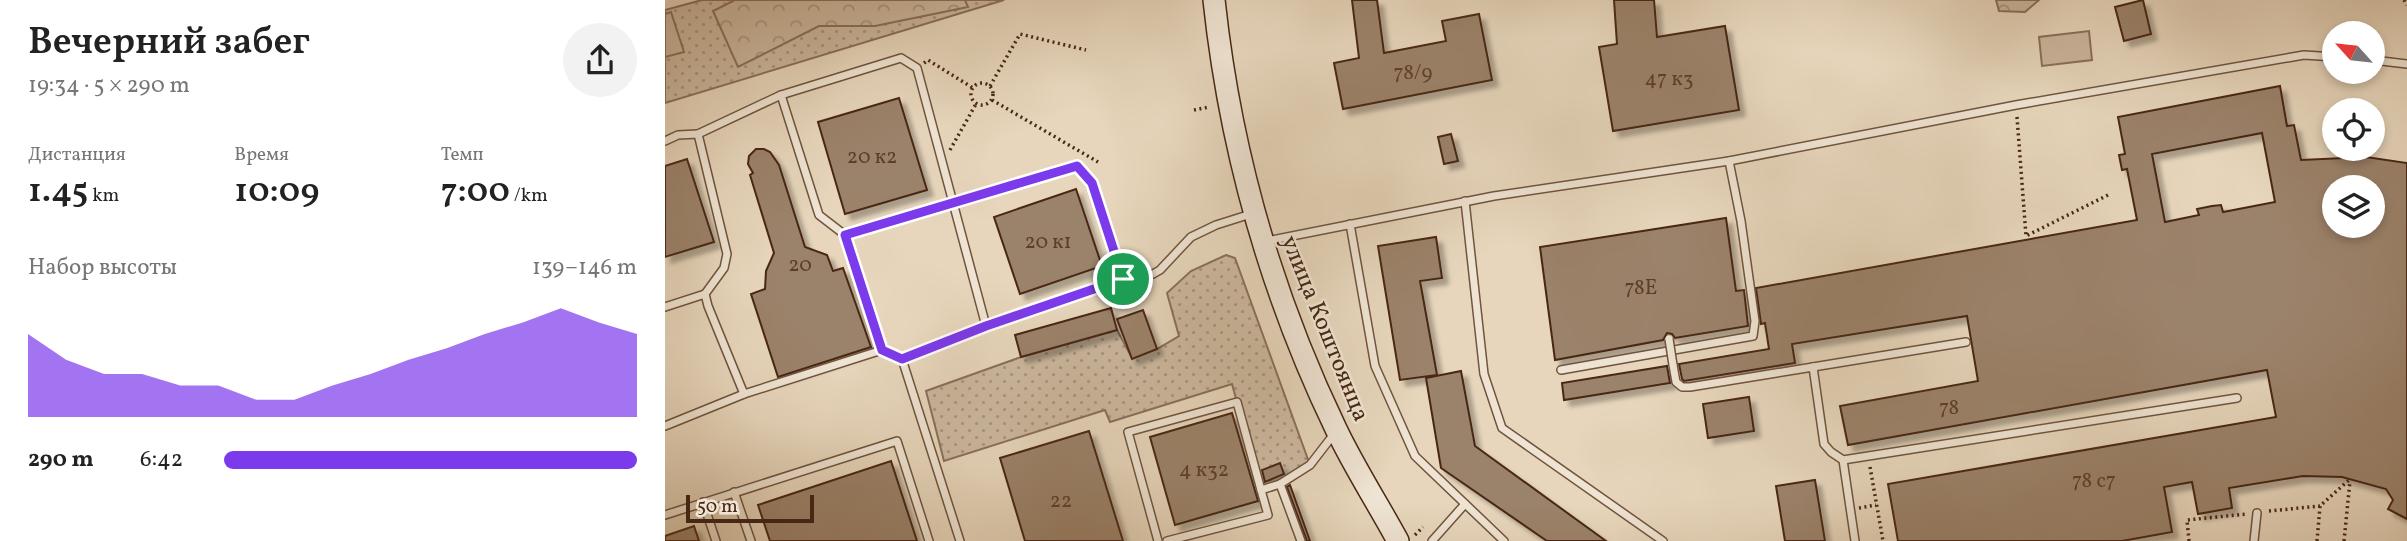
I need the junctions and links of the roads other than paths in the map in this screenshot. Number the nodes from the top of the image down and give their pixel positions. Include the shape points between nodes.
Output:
1 (1214, 0) edge
2 (2322, 56) edge
3 (2385, 61) edge
4 (2407, 64) edge
5 (781, 95) junction
6 (698, 134) junction
7 (665, 141) edge
8 (1729, 161) junction
9 (1465, 201) junction
10 (953, 204) junction
11 (1254, 212) junction
12 (1350, 224) junction
13 (845, 235) junction
14 (1262, 242) junction
15 (1123, 279) junction
16 (705, 294) junction
17 (665, 307) edge
18 (986, 326) junction
19 (1669, 339) dead end
20 (1966, 342) dead end
21 (882, 350) junction
22 (902, 359) junction
23 (1813, 367) junction
24 (1561, 370) dead end
25 (744, 394) junction
26 (2237, 398) dead end
27 (665, 426) edge
28 (1337, 430) junction
29 (1843, 460) junction
30 (1280, 484) junction
31 (1261, 490) junction
32 (734, 492) junction
33 (703, 502) junction
34 (1465, 504) junction
35 (2257, 513) road end
36 (665, 515) edge
37 (716, 541) edge
38 (751, 541) edge
39 (929, 541) edge
40 (960, 541) edge
41 (1158, 541) edge
42 (1167, 541) edge
43 (1301, 541) edge
44 (1398, 541) edge
45 (1432, 541) edge
46 (1504, 541) edge
47 (1663, 541) edge
48 (1855, 541) edge
49 (2254, 541) edge

1 - 11 street, улица Коштоянца via 1224,79
2 - 8 lane via 2304,55 2015,105
3 - 4 lane
5 - 6 lane
5 - 10 lane via 901,58 917,68
5 - 13 lane via 818,215
6 - 7 lane
6 - 16 lane via 727,254 724,268
8 - 9 lane
8 - 24 lane via 1755,321 1753,336
9 - 12 lane
9 - 47 lane via 1484,374 1502,428
10 - 13 lane
10 - 15 lane via 1077,166 1092,183
10 - 18 lane
11 - 14 street, улица Коштоянца
11 - 15 lane via 1191,237 1153,274
12 - 14 lane
12 - 34 lane via 1375,366 1415,456
13 - 21 lane
14 - 28 street, улица Коштоянца
15 - 18 lane
16 - 17 lane
16 - 25 lane
18 - 22 lane
19 - 23 lane, bridge via 1676,382 1682,387
20 - 23 lane
21 - 22 lane
21 - 25 lane
22 - 40 lane
23 - 29 lane via 1824,444
25 - 27 lane
26 - 29 lane
28 - 30 lane via 1310,465
28 - 44 street, улица Коштоянца
29 - 48 lane
30 - 31 lane
30 - 43 lane
31 - 41 lane via 1237,401 1128,432
31 - 42 lane via 1268,515
32 - 33 lane
32 - 38 lane
32 - 39 lane via 897,441
33 - 36 lane
33 - 37 lane
34 - 45 lane
34 - 46 lane
35 - 49 lane

